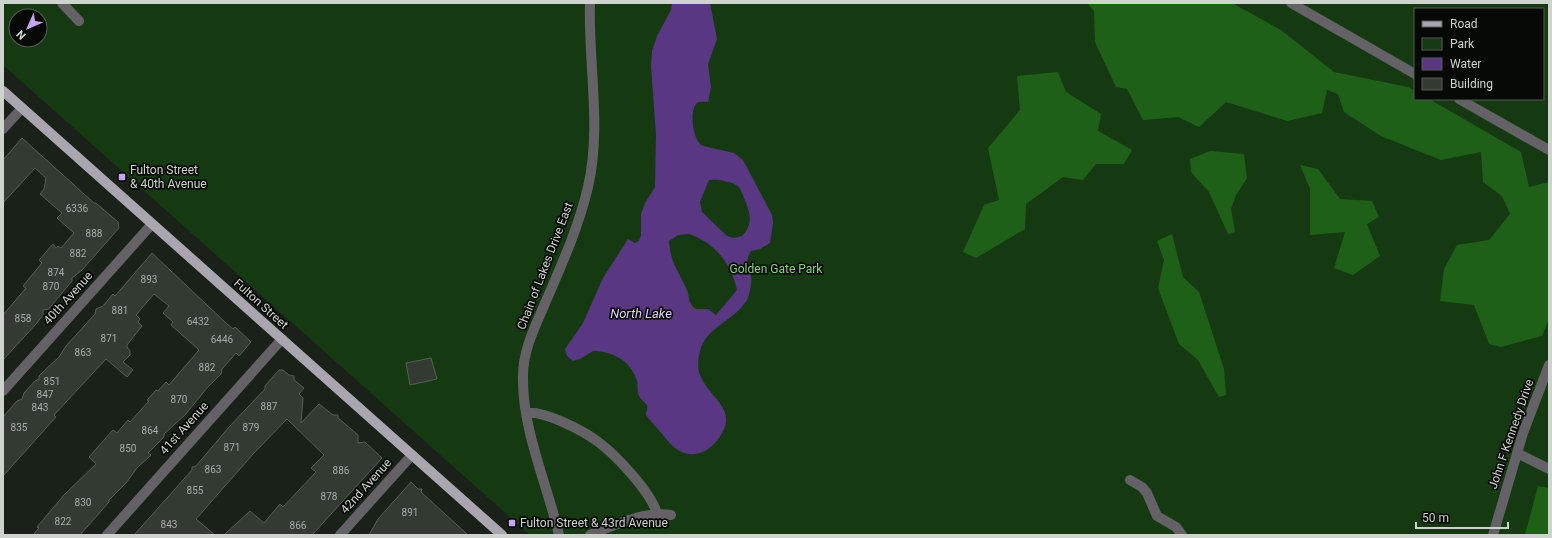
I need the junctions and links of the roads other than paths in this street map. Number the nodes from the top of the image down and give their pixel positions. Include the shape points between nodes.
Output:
1 (62, 3) edge
2 (590, 3) edge
3 (1291, 3) edge
4 (79, 21) dead end
5 (1414, 73) edge
6 (3, 91) edge
7 (1460, 100) edge
8 (22, 108) junction
9 (3, 129) edge
10 (1549, 150) edge
11 (152, 224) junction
12 (282, 339) junction
13 (1549, 365) edge
14 (3, 390) edge
15 (527, 413) junction
16 (1517, 453) junction
17 (412, 455) junction
18 (1549, 469) edge
19 (1130, 480) dead end
20 (657, 514) junction
21 (671, 515) dead end
22 (107, 535) edge
23 (340, 535) edge
24 (502, 535) edge
25 (558, 535) edge
26 (590, 535) edge
27 (1182, 535) edge
28 (1493, 535) edge

1 - 4 street
2 - 15 street, Chain of Lakes Drive East via 594,110 591,170 578,222 526,354 523,375
3 - 5 street
6 - 8 main road, Fulton Street
7 - 10 street
8 - 9 street
8 - 11 main road, Fulton Street
11 - 12 main road, Fulton Street
11 - 14 street, 40th Avenue
12 - 17 main road, Fulton Street
12 - 22 street, 41st Avenue
13 - 16 street, John F Kennedy Drive
15 - 20 street via 542,414 597,441 650,496
15 - 25 street, Chain of Lakes Drive East
16 - 18 street
16 - 28 street, John F Kennedy Drive
17 - 23 street, 42nd Avenue
17 - 24 main road, Fulton Street
19 - 27 street via 1147,493 1156,516 1176,527
20 - 21 street
20 - 26 street via 630,520

